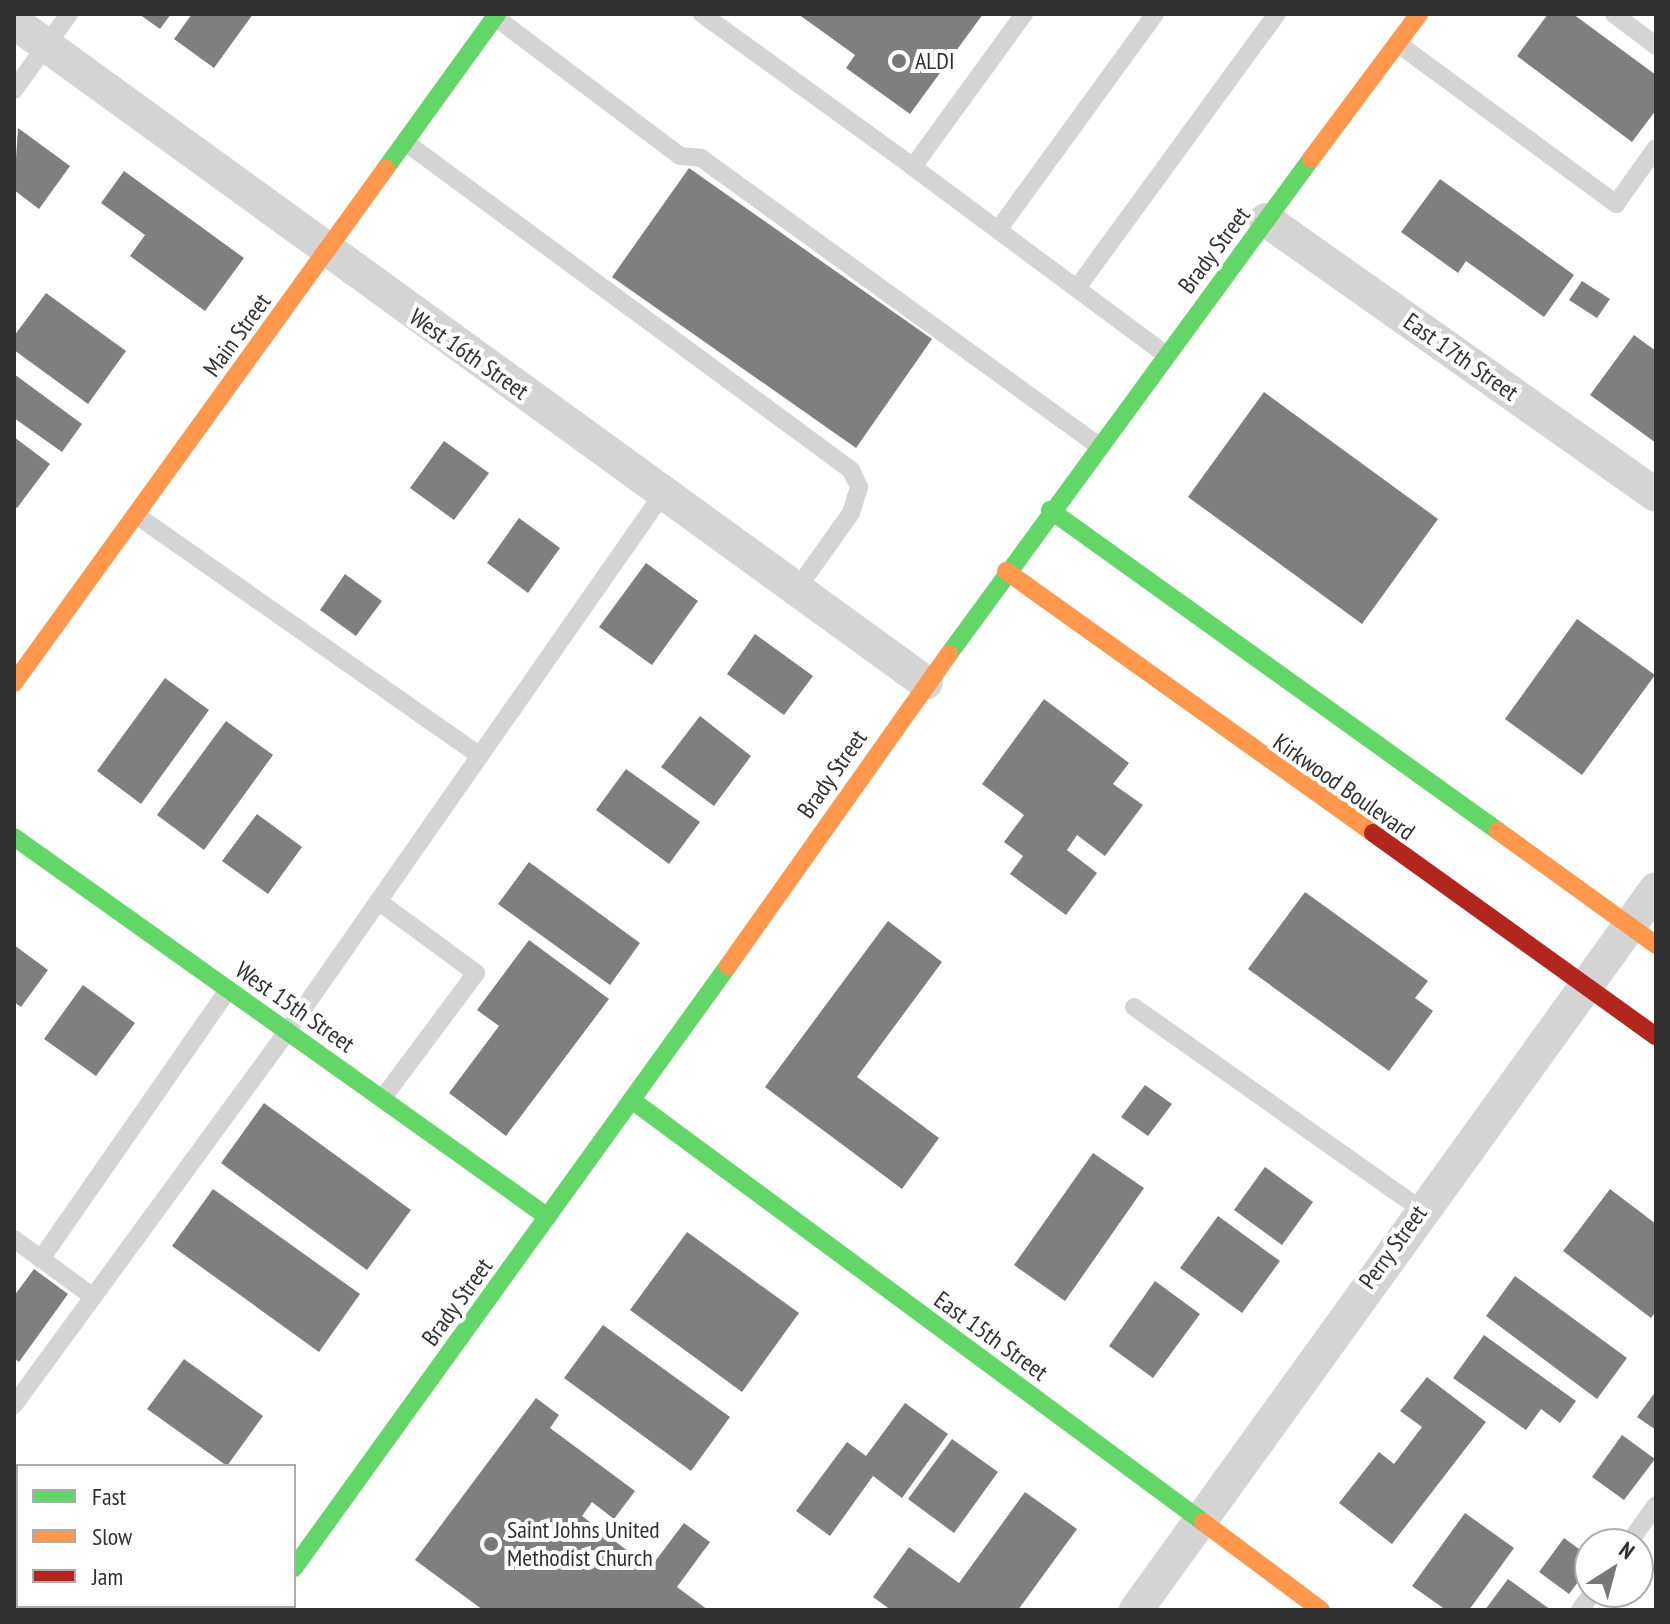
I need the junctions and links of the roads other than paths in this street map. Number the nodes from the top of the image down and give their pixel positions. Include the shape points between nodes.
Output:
1 (69, 14) edge
2 (702, 14) edge
3 (1024, 14) edge
4 (1155, 14) edge
5 (1277, 14) edge
6 (1419, 14) edge
7 (1614, 14) edge
8 (496, 15) edge
9 (14, 22) edge
10 (1397, 43) junction
11 (47, 45) junction
12 (1656, 46) edge
13 (14, 90) edge
14 (405, 142) junction
15 (1656, 148) edge
16 (913, 167) junction
17 (1266, 220) junction
18 (998, 230) junction
19 (326, 252) junction
20 (1077, 288) junction
21 (1166, 355) junction
22 (1099, 446) junction
23 (664, 492) junction
24 (1656, 495) edge
25 (1050, 510) junction
26 (136, 515) junction
27 (1006, 571) junction
28 (797, 589) junction
29 (14, 683) edge
30 (926, 683) junction
31 (480, 756) junction
32 (14, 837) edge
33 (1656, 889) edge
34 (378, 901) junction
35 (1643, 935) edge
36 (1585, 986) junction
37 (228, 990) junction
38 (1134, 1007) dead end
39 (287, 1032) junction
40 (1656, 1036) edge
41 (382, 1099) junction
42 (633, 1101) junction
43 (1420, 1209) junction
44 (548, 1217) junction
45 (14, 1239) edge
46 (41, 1259) junction
47 (92, 1296) junction
48 (14, 1405) edge
49 (1656, 1505) edge
50 (1199, 1519) junction
51 (1639, 1528) edge
52 (296, 1565) edge
53 (1136, 1610) edge
54 (1321, 1610) edge

1 - 11 lane
2 - 16 lane
3 - 16 lane
4 - 18 lane
5 - 20 lane
6 - 10 main road, Brady Street
7 - 12 lane
8 - 14 main road, Main Street
8 - 22 lane via 680,156 701,158
9 - 11 street, West 16th Street
10 - 15 lane via 1616,204
10 - 17 main road, Brady Street
11 - 13 lane
11 - 19 street, West 16th Street
14 - 19 main road, Main Street
14 - 28 lane via 851,470 859,487 851,513
16 - 18 lane
17 - 21 main road, Brady Street
17 - 24 street, East 17th Street
18 - 20 lane
19 - 23 street, West 16th Street
19 - 26 main road, Main Street
20 - 21 lane
21 - 22 main road, Brady Street
22 - 25 main road, Brady Street
23 - 28 street, West 16th Street
23 - 31 lane
25 - 27 main road, Brady Street
25 - 35 main road
26 - 29 main road, Main Street
26 - 31 lane
27 - 30 main road, Brady Street
27 - 36 main road, Kirkwood Boulevard
28 - 30 street, West 16th Street
30 - 42 main road, Brady Street
31 - 34 lane
32 - 37 main road, West 15th Street
33 - 35 street, Perry Street
34 - 39 lane
34 - 41 lane via 476,973
35 - 36 street, Perry Street
36 - 40 main road, Kirkwood Boulevard
36 - 43 street, Perry Street
37 - 39 main road, West 15th Street
37 - 46 lane
38 - 43 lane
39 - 41 main road, West 15th Street
39 - 47 lane
41 - 44 main road, West 15th Street
42 - 44 main road, Brady Street
42 - 50 main road, East 15th Street
43 - 50 street, Perry Street
44 - 52 main road, Brady Street
45 - 46 lane
46 - 47 lane
47 - 48 lane
49 - 51 lane
50 - 53 street, Perry Street
50 - 54 main road, East 15th Street

